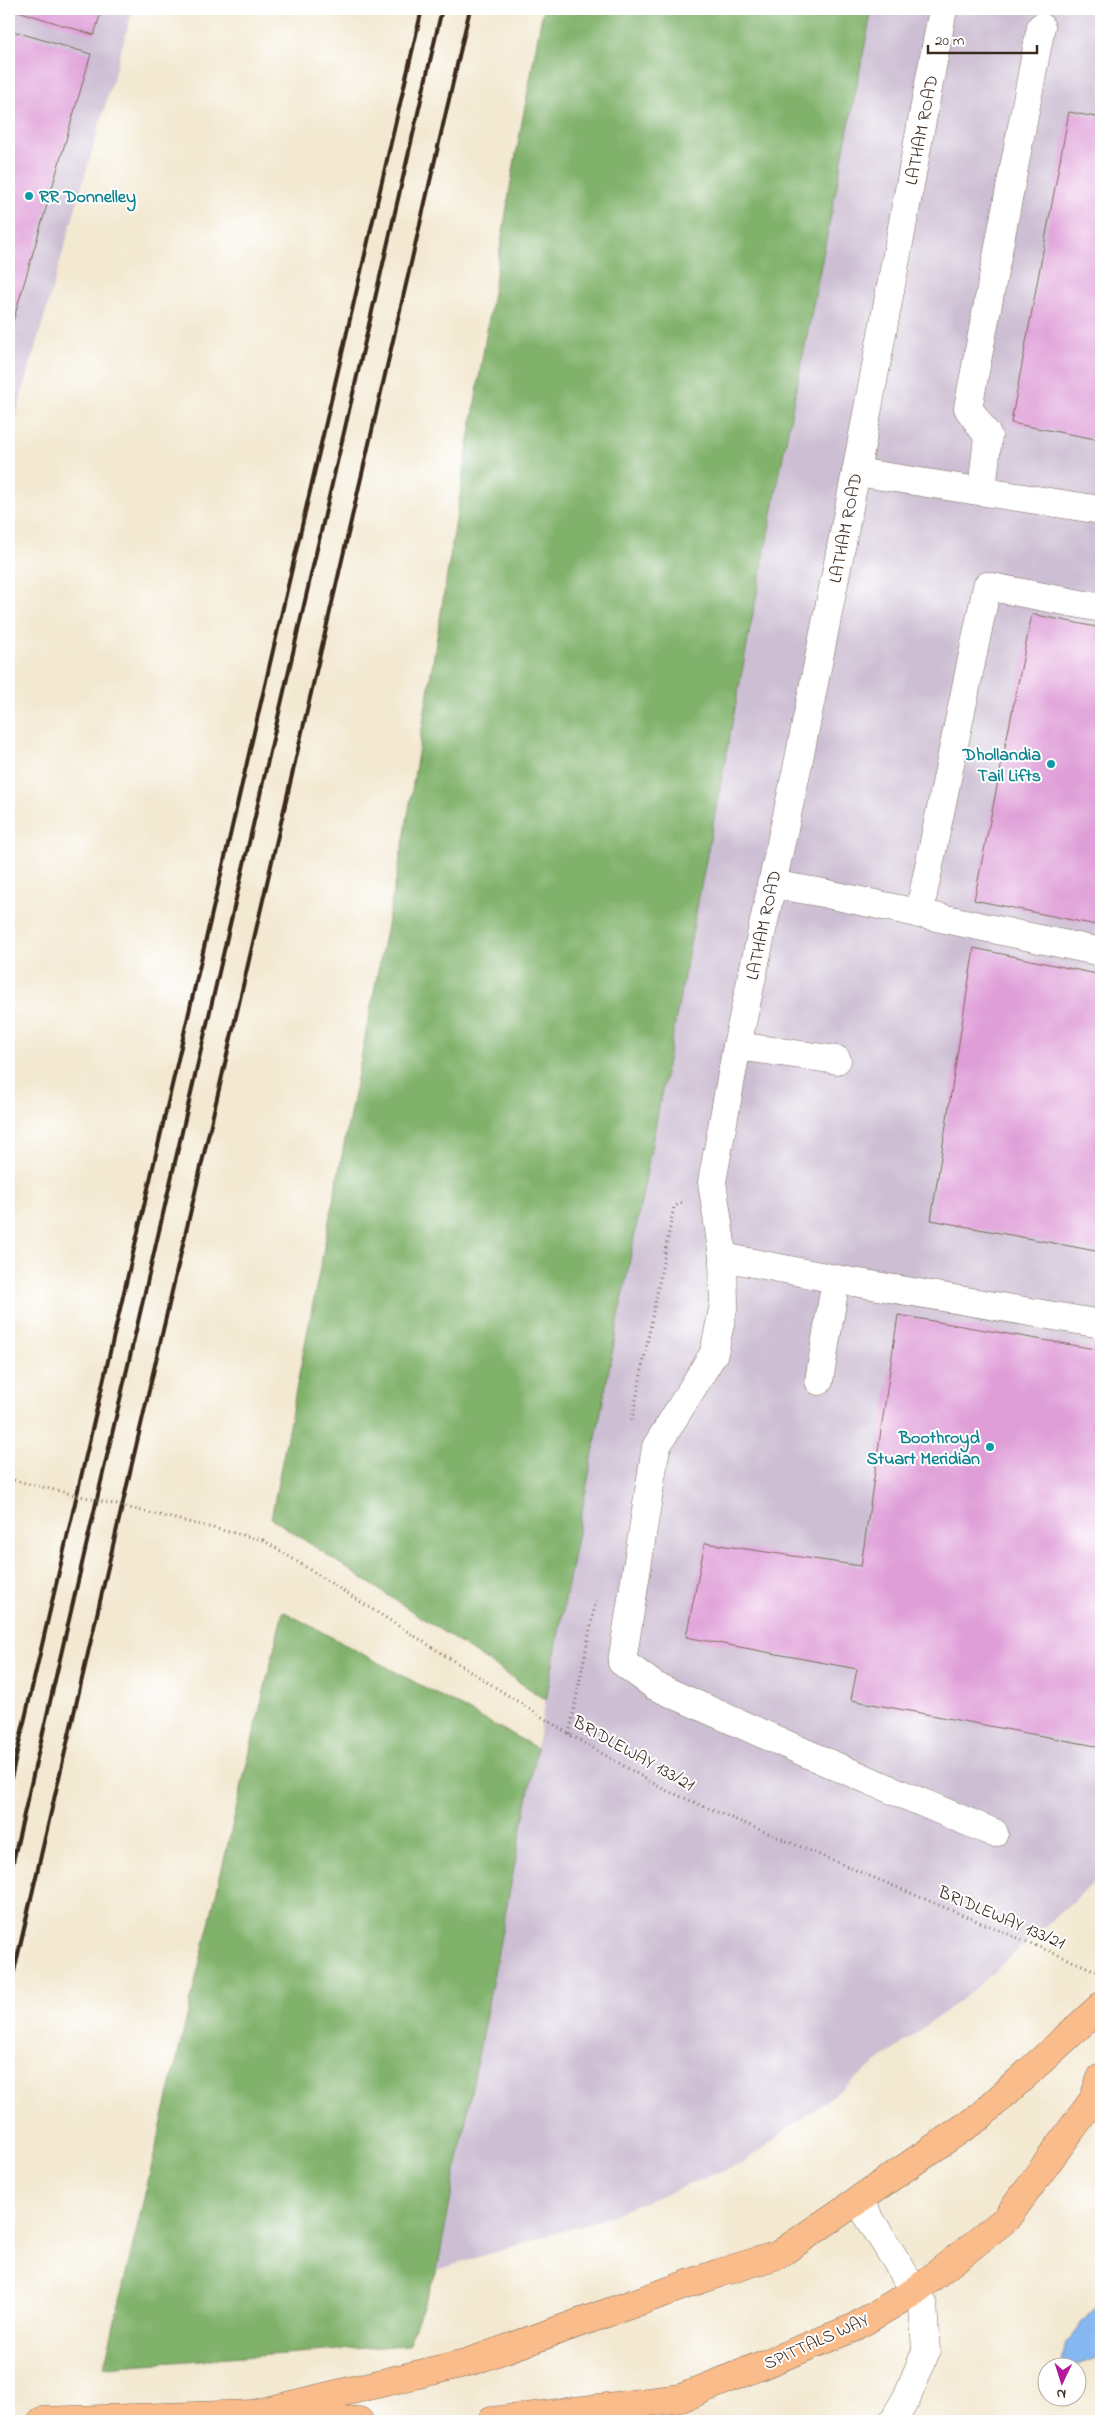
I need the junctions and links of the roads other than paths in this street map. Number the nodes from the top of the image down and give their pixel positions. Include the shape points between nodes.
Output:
1 (944, 9) edge
2 (1041, 28) dead end
3 (856, 472) junction
4 (982, 490) junction
5 (1101, 510) edge
6 (1101, 608) edge
7 (772, 884) junction
8 (919, 914) junction
9 (1101, 952) edge
10 (738, 1046) junction
11 (837, 1060) dead end
12 (723, 1257) junction
13 (836, 1279) junction
14 (1101, 1324) edge
15 (819, 1381) dead end
16 (994, 1833) dead end
17 (1101, 2006) edge
18 (1101, 2078) edge
19 (858, 2200) junction
20 (915, 2291) junction
21 (253, 2414) junction
22 (42, 2421) edge
23 (359, 2421) edge
24 (492, 2421) edge
25 (893, 2421) edge

1 - 3 street, LATHAM ROAD
2 - 4 street via 968,408 988,436
3 - 4 street
3 - 7 street, LATHAM ROAD
4 - 5 street
6 - 8 street via 988,586
7 - 8 street
7 - 10 street, LATHAM ROAD
8 - 9 street
10 - 11 street
10 - 12 street, LATHAM ROAD via 712,1182
12 - 13 street
12 - 16 street, LATHAM ROAD via 724,1304 714,1353 656,1447 622,1662 655,1686
13 - 14 street
13 - 15 street
17 - 19 highway via 979,2117
18 - 20 highway, SPITTALS WAY via 1093,2100 1006,2219
19 - 20 street
19 - 21 highway via 778,2255 469,2362
20 - 24 highway, SPITTALS WAY via 853,2328 680,2398
20 - 25 street via 923,2304 926,2351
21 - 22 highway
21 - 23 highway

